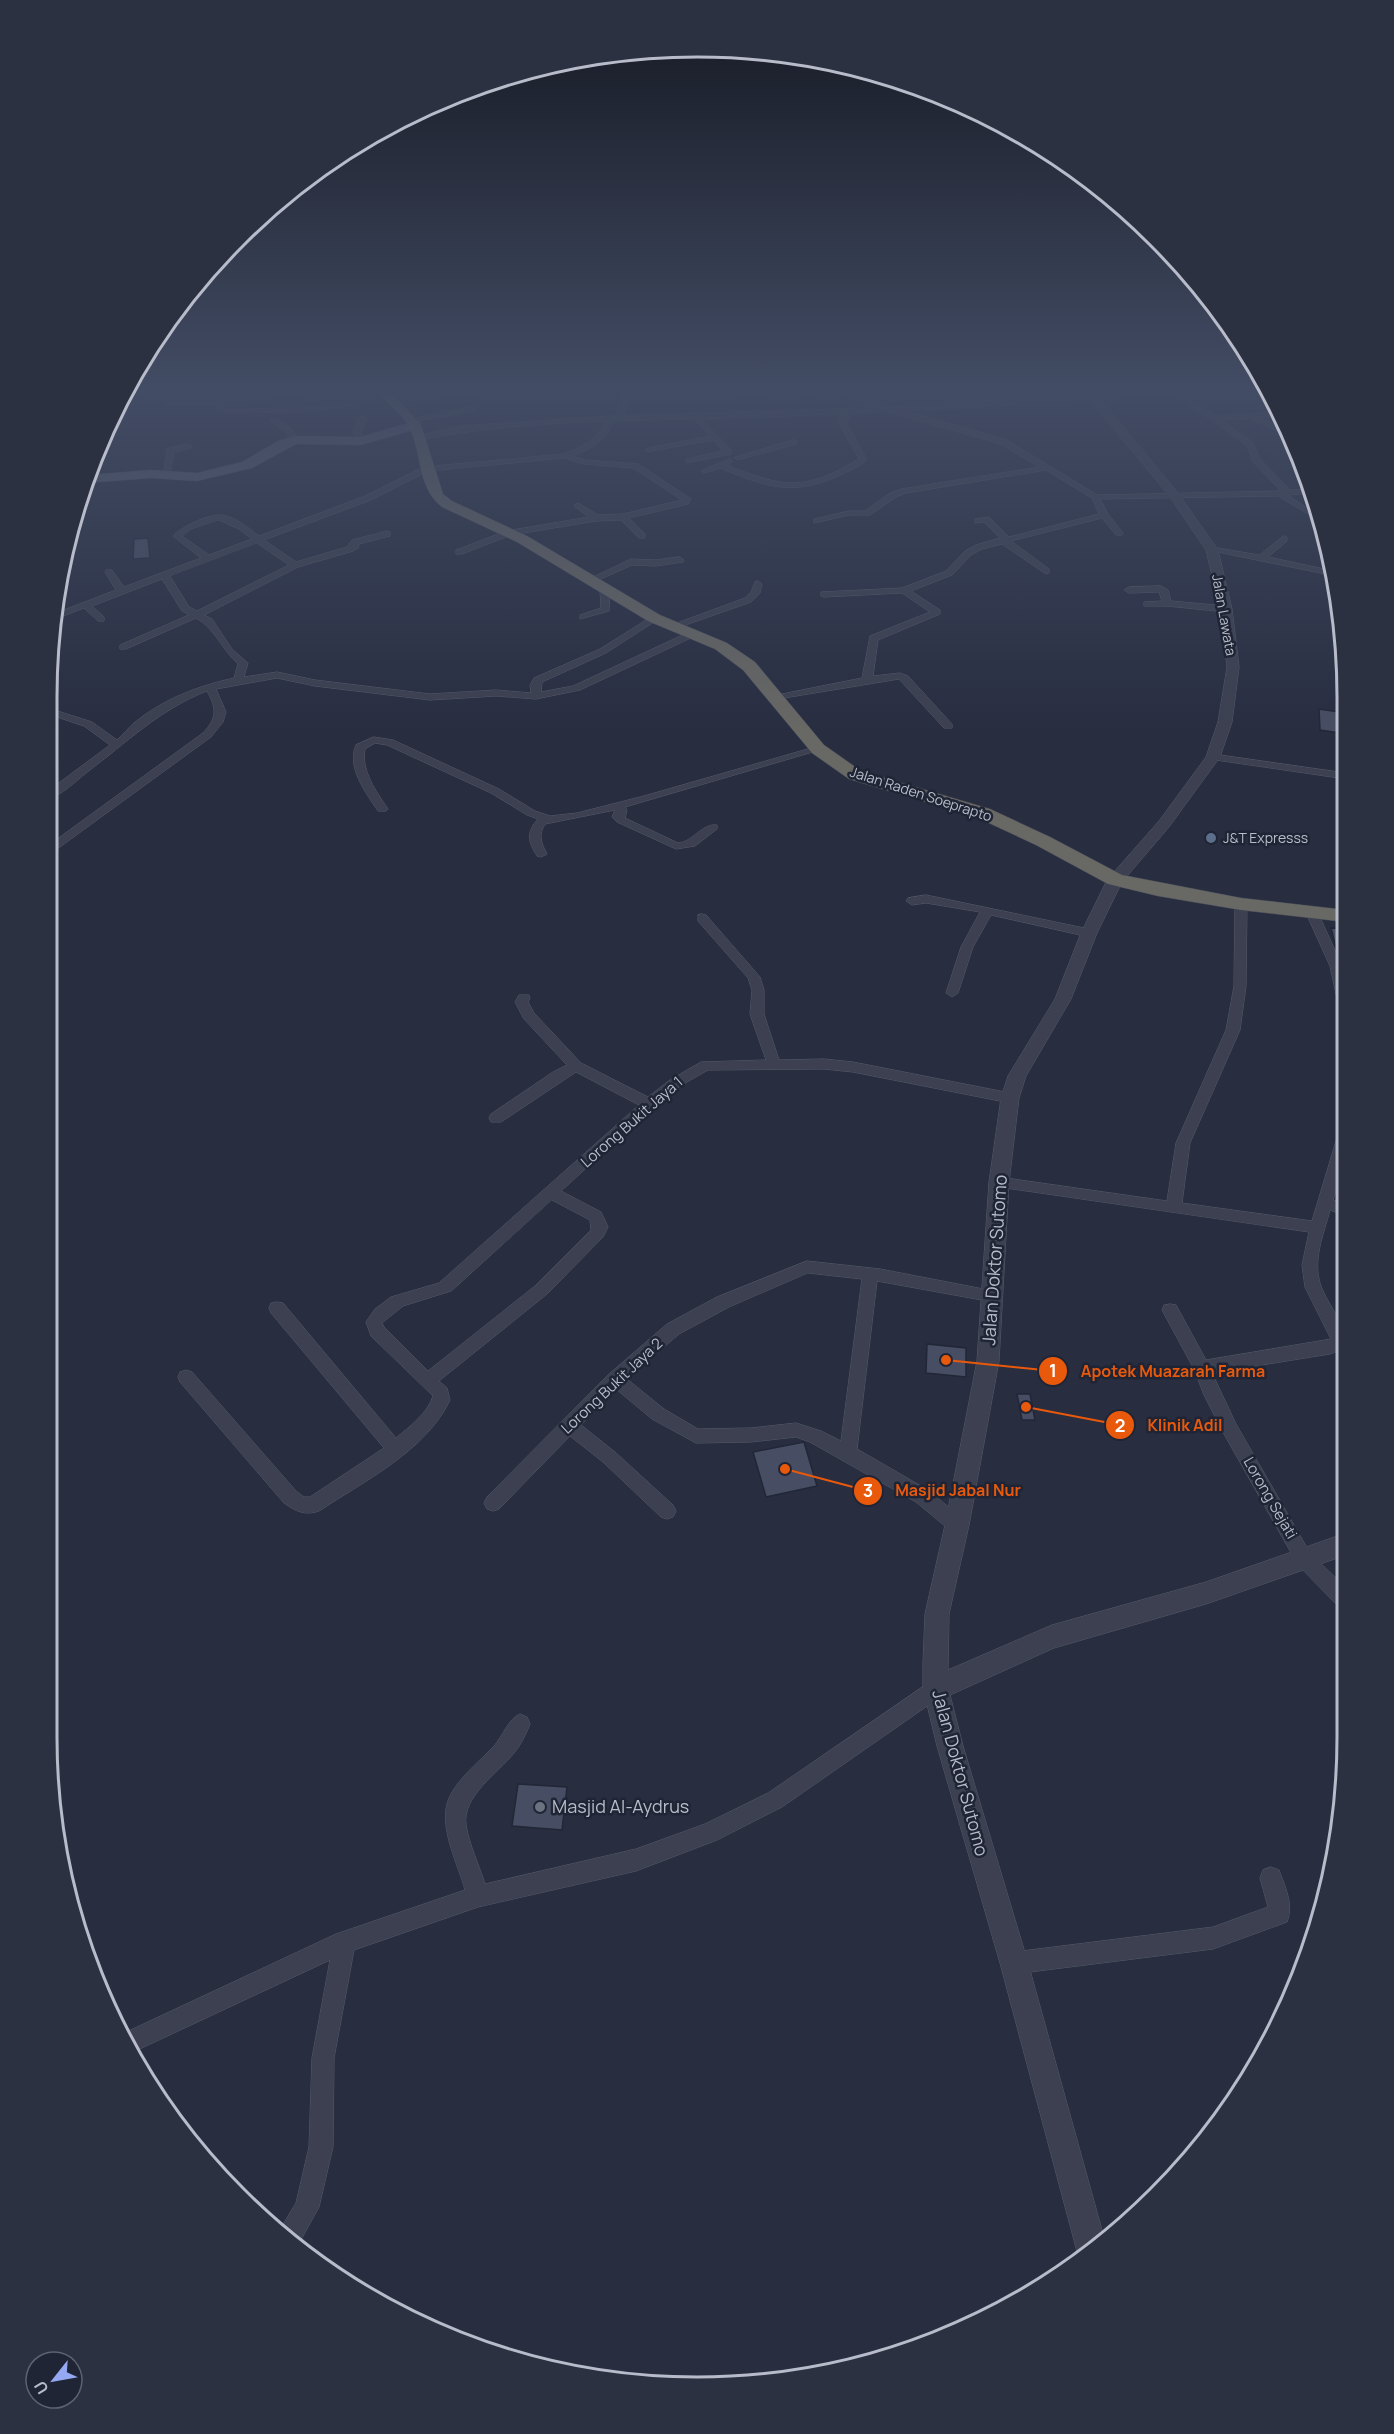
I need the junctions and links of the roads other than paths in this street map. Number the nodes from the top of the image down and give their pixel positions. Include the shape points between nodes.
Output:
1 (348, 506) edge
2 (450, 506) edge
3 (579, 506) edge
4 (670, 506) edge
5 (878, 506) edge
6 (1100, 506) edge
7 (1181, 506) edge
8 (1104, 515) junction
9 (623, 517) junction
10 (596, 518) junction
11 (817, 521) dead end
12 (978, 521) dead end
13 (509, 533) junction
14 (387, 534) dead end
15 (1119, 534) dead end
16 (642, 536) dead end
17 (259, 539) junction
18 (1004, 539) junction
19 (1284, 539) dead end
20 (1212, 550) junction
21 (459, 552) dead end
22 (207, 558) junction
23 (1261, 558) junction
24 (680, 560) dead end
25 (295, 564) junction
26 (1046, 571) dead end
27 (109, 572) dead end
28 (1325, 572) edge
29 (164, 574) junction
30 (591, 580) junction
31 (758, 584) dead end
32 (121, 590) junction
33 (605, 590) junction
34 (904, 590) junction
35 (1129, 590) dead end
36 (824, 594) dead end
37 (1167, 603) junction
38 (85, 604) junction
39 (1147, 604) dead end
40 (1226, 609) junction
41 (62, 614) edge
42 (196, 615) junction
43 (583, 617) dead end
44 (654, 618) junction
45 (101, 619) dead end
46 (674, 626) junction
47 (692, 634) junction
48 (123, 647) dead end
49 (238, 680) junction
50 (866, 681) junction
51 (210, 687) junction
52 (536, 696) junction
53 (776, 698) junction
54 (57, 714) edge
55 (948, 726) dead end
56 (117, 745) junction
57 (818, 750) junction
58 (1213, 757) junction
59 (1337, 775) edge
60 (57, 789) edge
61 (618, 806) junction
62 (382, 809) dead end
63 (549, 819) junction
64 (713, 827) dead end
65 (57, 844) edge
66 (541, 854) dead end
67 (1115, 880) junction
68 (912, 901) dead end
69 (1241, 904) junction
70 (987, 910) junction
71 (1312, 913) junction
72 (1337, 915) edge
73 (702, 918) dead end
74 (1089, 933) junction
75 (1337, 970) edge
76 (952, 993) dead end
77 (524, 998) dead end
78 (774, 1064) junction
79 (576, 1066) junction
80 (1010, 1098) junction
81 (649, 1104) junction
82 (496, 1118) dead end
83 (1337, 1164) edge
84 (999, 1182) junction
85 (552, 1193) junction
86 (1326, 1203) junction
87 (1174, 1207) junction
88 (1337, 1207) edge
89 (1318, 1228) junction
90 (870, 1274) junction
91 (993, 1296) junction
92 (277, 1308) dead end
93 (1170, 1310) dead end
94 (1337, 1333) edge
95 (1337, 1344) edge
96 (1203, 1368) junction
97 (186, 1377) dead end
98 (423, 1377) junction
99 (615, 1379) junction
100 (569, 1426) junction
101 (394, 1449) junction
102 (848, 1454) junction
103 (493, 1503) dead end
104 (667, 1511) dead end
105 (957, 1525) junction
106 (1337, 1547) edge
107 (1304, 1559) junction
108 (1337, 1592) edge
109 (936, 1688) junction
110 (520, 1724) dead end
111 (1271, 1878) dead end
112 (478, 1896) junction
113 (344, 1942) junction
114 (1014, 1963) junction
115 (134, 2040) edge
116 (292, 2232) edge
117 (1090, 2243) edge

1 - 17 street
2 - 13 highway, Jalan Raden Soeprapto
3 - 10 street
4 - 9 street
5 - 11 street via 867,513
6 - 8 street
7 - 20 street, Jalan Lawata
8 - 15 street
8 - 18 street
9 - 10 street
9 - 16 street
10 - 13 street
12 - 18 street via 986,519
13 - 21 street
13 - 30 highway, Jalan Raden Soeprapto
14 - 25 street
17 - 22 street
17 - 22 street via 220,518 188,527 177,536
17 - 25 street
18 - 26 street
18 - 34 street via 971,550 940,578
19 - 23 street
20 - 23 street
20 - 40 street, Jalan Lawata
22 - 29 street
23 - 28 street
24 - 30 street via 631,562
25 - 42 street
27 - 32 street
29 - 32 street
29 - 42 street via 185,609
30 - 33 highway, Jalan Raden Soeprapto
31 - 46 street via 756,593 748,600
32 - 38 street
33 - 43 street via 606,609
33 - 44 highway, Jalan Raden Soeprapto
34 - 36 street
34 - 50 street via 937,612 873,638
35 - 37 street via 1161,589
37 - 39 street
37 - 40 street
38 - 41 street
38 - 45 street
40 - 58 street, Jalan Lawata via 1233,668 1226,722
42 - 48 street
42 - 49 street via 209,621 229,651 243,663
44 - 46 highway, Jalan Raden Soeprapto
44 - 52 street via 603,651 538,680
46 - 47 highway, Jalan Raden Soeprapto
47 - 52 street via 576,688
47 - 53 highway, Jalan Raden Soeprapto via 737,655
49 - 51 street
49 - 52 street via 278,675 430,697 496,693
50 - 53 street
50 - 55 street via 905,678
51 - 56 street via 160,709
51 - 65 street via 222,709 221,719 207,735
53 - 57 highway, Jalan Raden Soeprapto
54 - 56 street via 88,724
56 - 60 street
57 - 61 street
57 - 67 highway, Jalan Raden Soeprapto via 855,775 1016,827
58 - 59 street
58 - 67 street, Jalan Lawata via 1164,824
61 - 63 street
61 - 64 street via 621,820 675,846 691,844
62 - 63 street via 367,786 359,761 360,747 374,740 419,754
63 - 66 street via 535,831 535,843
67 - 69 highway, Jalan Raden Soeprapto
67 - 74 street, Jalan Doktor Sutomo
68 - 70 street via 926,899
69 - 71 highway, Jalan Raden Soeprapto
69 - 87 street via 1240,986 1233,1030 1183,1143
70 - 74 street
70 - 76 street via 967,947
71 - 72 highway, Jalan Raden Soeprapto
71 - 75 street
73 - 78 street via 754,977 757,1014
74 - 80 street, Jalan Doktor Sutomo via 1063,999 1017,1076
77 - 79 street via 522,1008
78 - 80 street, Lorong Bukit Jaya 1 via 853,1067
78 - 81 street, Lorong Bukit Jaya 1 via 706,1065
79 - 81 street
79 - 82 street
80 - 84 street, Jalan Doktor Sutomo
81 - 85 street, Lorong Bukit Jaya 1
83 - 86 street
84 - 87 street
84 - 91 street, Jalan Doktor Sutomo
85 - 98 street via 596,1216 598,1233 541,1290
85 - 98 street, Lorong Bukit Jaya 1 via 445,1287 411,1296 381,1311 374,1322 377,1331
86 - 88 street
86 - 89 street
87 - 89 street
89 - 94 street via 1309,1268 1311,1287
90 - 91 street, Lorong Bukit Jaya 2
90 - 99 street, Lorong Bukit Jaya 2 via 807,1268 786,1276 723,1302 673,1329
90 - 102 street
91 - 105 street, Jalan Doktor Sutomo via 988,1361
92 - 101 street
93 - 96 street, Lorong Sejati
95 - 96 street
96 - 107 street, Lorong Sejati via 1212,1395
97 - 101 street via 301,1505 313,1505
98 - 101 street via 441,1393 442,1400
99 - 100 street, Lorong Bukit Jaya 2
99 - 102 street via 658,1414 696,1436 796,1430
100 - 103 street, Lorong Bukit Jaya 2
100 - 104 street
102 - 105 street via 922,1496
105 - 109 street, Jalan Doktor Sutomo via 937,1614
106 - 107 street
107 - 108 street, Lorong Sejati
107 - 109 street via 1206,1593 1052,1637
109 - 112 street via 775,1800 710,1833 636,1860
109 - 114 street, Jalan Doktor Sutomo
110 - 112 street via 509,1744 457,1805 456,1825
111 - 114 street via 1279,1914 1213,1938
112 - 113 street
113 - 115 street
113 - 116 street via 323,2058 321,2147 307,2207
114 - 117 street, Jalan Doktor Sutomo

